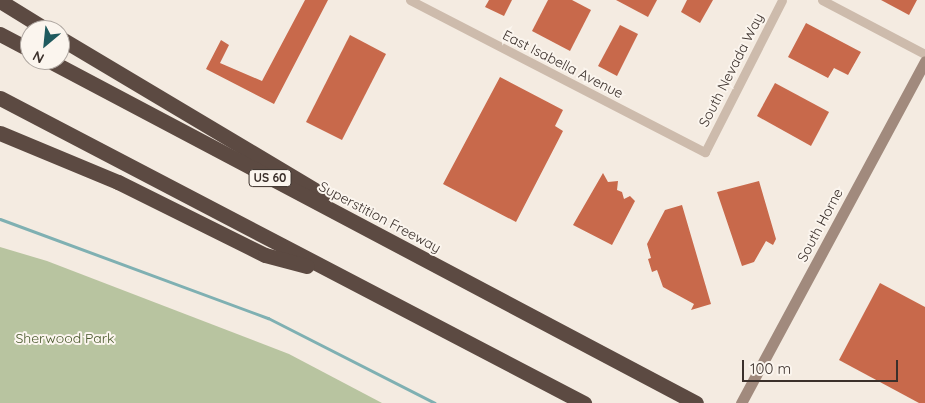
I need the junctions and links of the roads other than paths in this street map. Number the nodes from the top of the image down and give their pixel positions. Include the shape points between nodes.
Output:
1 (410, 0) edge
2 (782, 0) edge
3 (822, 0) edge
4 (0, 1) edge
5 (31, 20) edge
6 (0, 34) edge
7 (70, 44) edge
8 (20, 45) edge
9 (925, 54) edge
10 (925, 61) edge
11 (67, 70) edge
12 (0, 98) edge
13 (0, 133) edge
14 (705, 152) joint
15 (331, 272) junction
16 (492, 295) junction
17 (584, 403) edge
18 (696, 403) edge
19 (741, 403) edge

1 - 14 street, East Isabella Avenue
2 - 14 street, South Nevada Way
3 - 9 street
4 - 5 highway
6 - 8 highway
7 - 16 highway
10 - 19 street, South Horne
11 - 16 highway, Superstition Freeway / US 60
12 - 15 highway
13 - 15 highway via 118,182 265,255
15 - 17 highway
16 - 18 highway, Superstition Freeway / US 60

